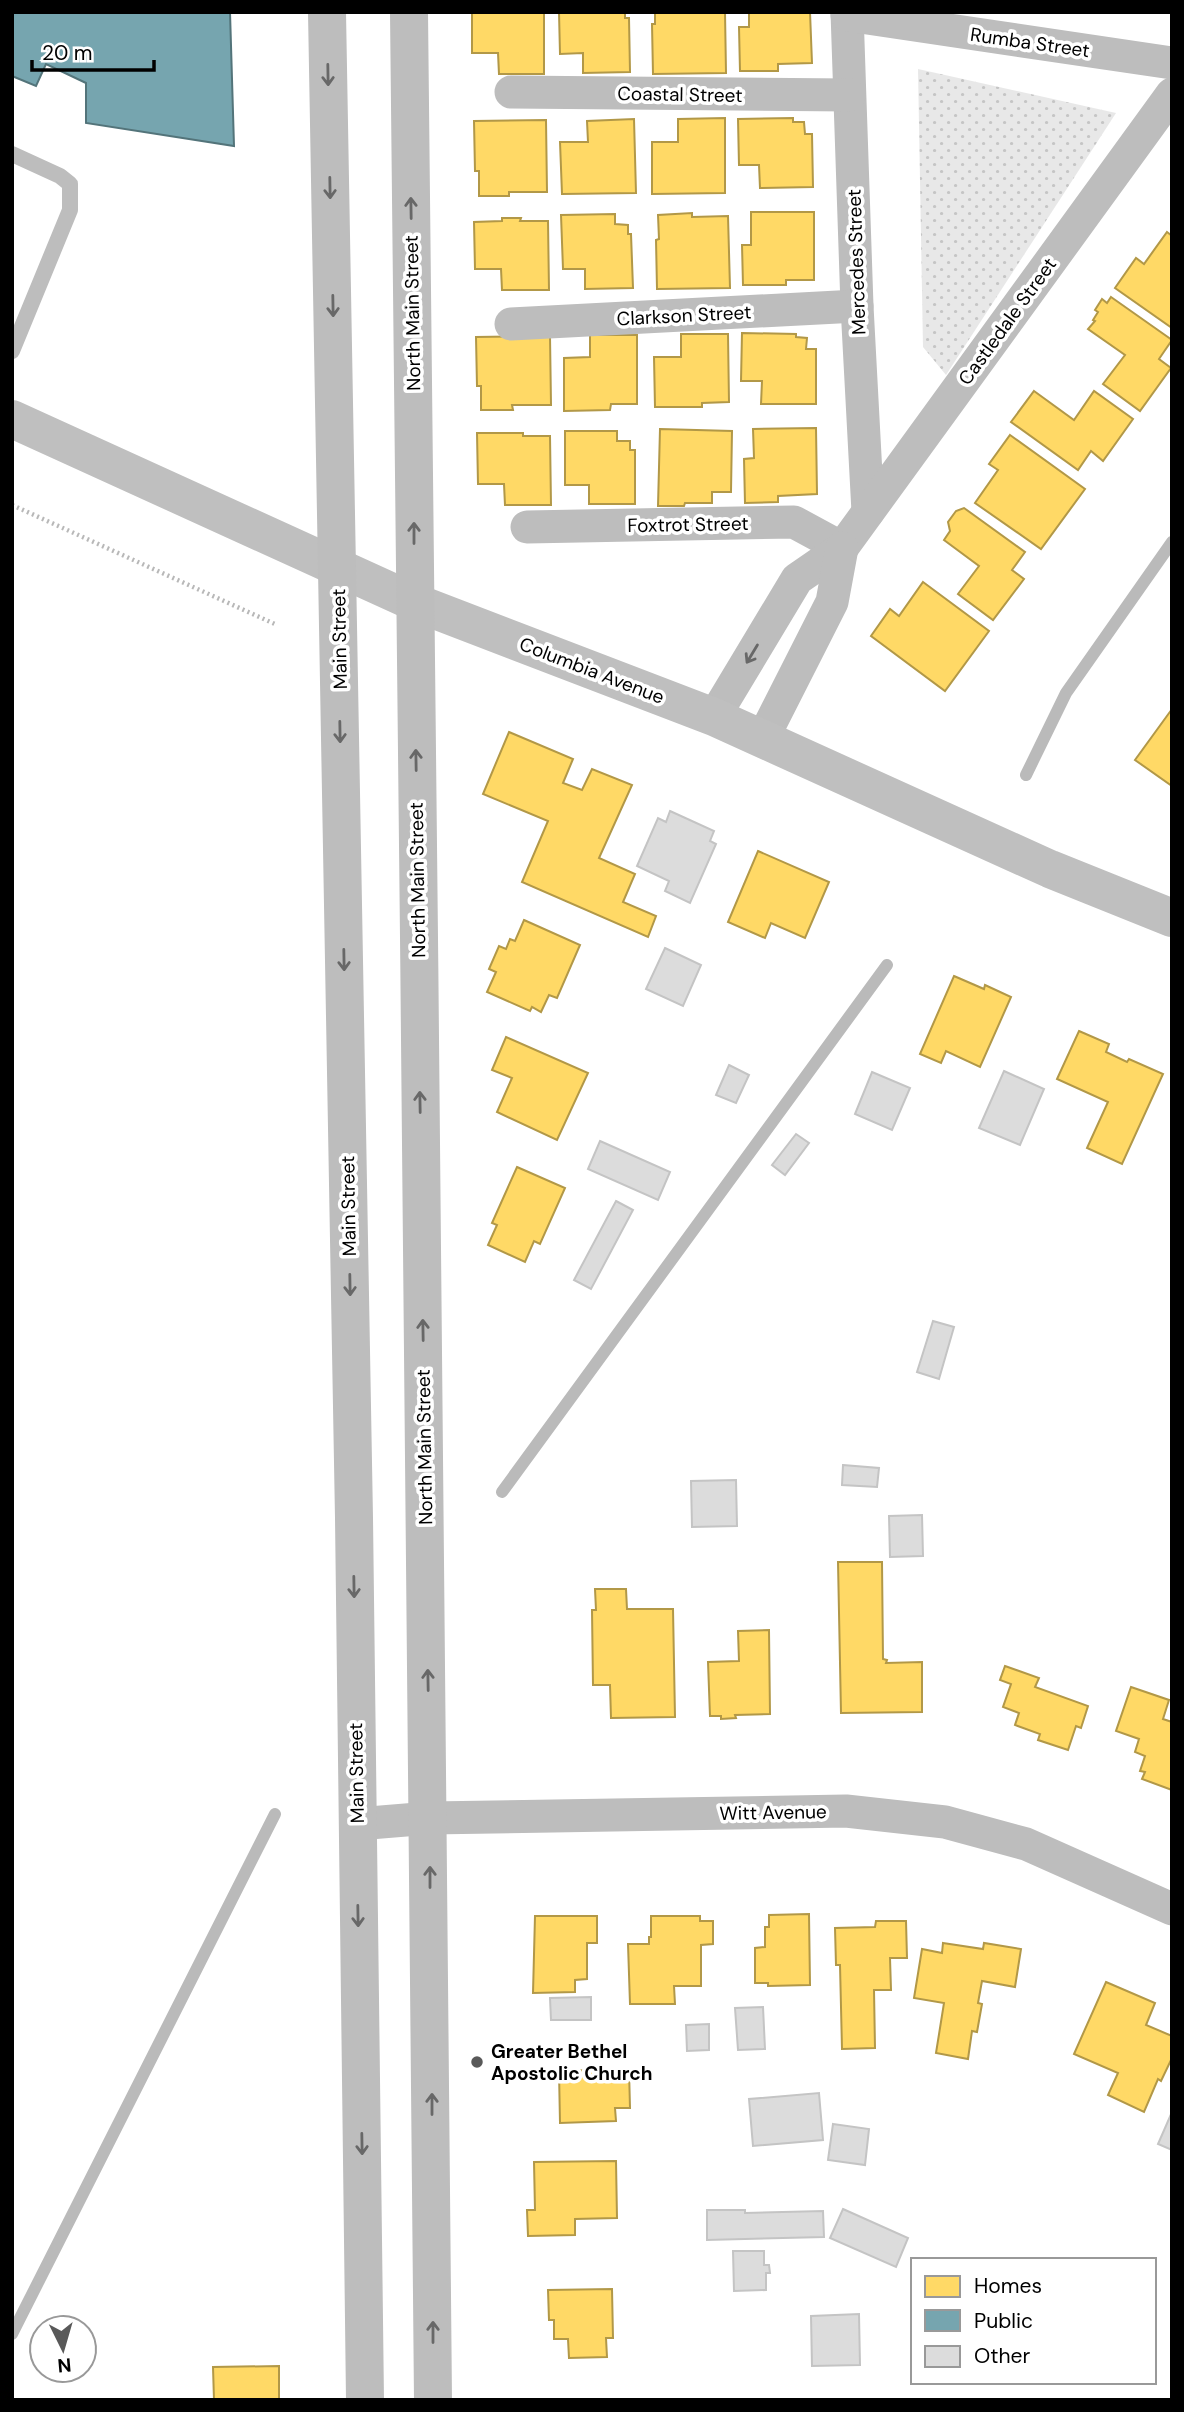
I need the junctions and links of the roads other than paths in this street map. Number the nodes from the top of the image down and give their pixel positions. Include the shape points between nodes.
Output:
1 (327, 12) edge
2 (409, 12) edge
3 (847, 14) edge
4 (1172, 63) edge
5 (511, 92) dead end
6 (1172, 94) edge
7 (849, 95) junction
8 (12, 154) edge
9 (857, 306) junction
10 (511, 324) dead end
11 (12, 352) edge
12 (12, 419) edge
13 (868, 512) junction
14 (527, 527) dead end
15 (842, 548) junction
16 (338, 566) junction
17 (414, 602) junction
18 (780, 608) junction
19 (818, 629) junction
20 (714, 716) junction
21 (763, 738) junction
22 (1172, 918) edge
23 (430, 1818) junction
24 (357, 1824) junction
25 (1172, 1909) edge
26 (365, 2400) edge
27 (433, 2400) edge

1 -> 16 main road, Main Street
17 -> 2 main road, North Main Street
3 - 4 street, Rumba Street
3 - 7 street, Mercedes Street
5 - 7 street, Coastal Street
6 - 13 street, Castledale Street
7 - 9 street, Mercedes Street
8 - 11 lane via 60,176 70,184 71,196
9 - 10 street, Clarkson Street
9 - 13 street, Mercedes Street
12 - 16 street, Columbia Avenue
13 - 15 street, Castledale Street
14 - 15 street, Foxtrot Street via 794,522
15 - 18 street, Castledale Street via 797,579
15 - 19 street, Castledale Street via 832,602
16 - 17 street, Columbia Avenue
16 -> 24 main road, Main Street
17 - 20 street, Columbia Avenue
23 -> 17 main road, North Main Street
18 - 19 street
18 -> 20 street, Castledale Street
19 - 21 street, Castledale Street
20 - 21 street, Columbia Avenue
21 - 22 street, Columbia Avenue via 1050,869
23 - 24 street, Witt Avenue
23 - 25 street, Witt Avenue via 846,1811 945,1822 1026,1844
27 -> 23 main road
24 -> 26 main road, Main Street

